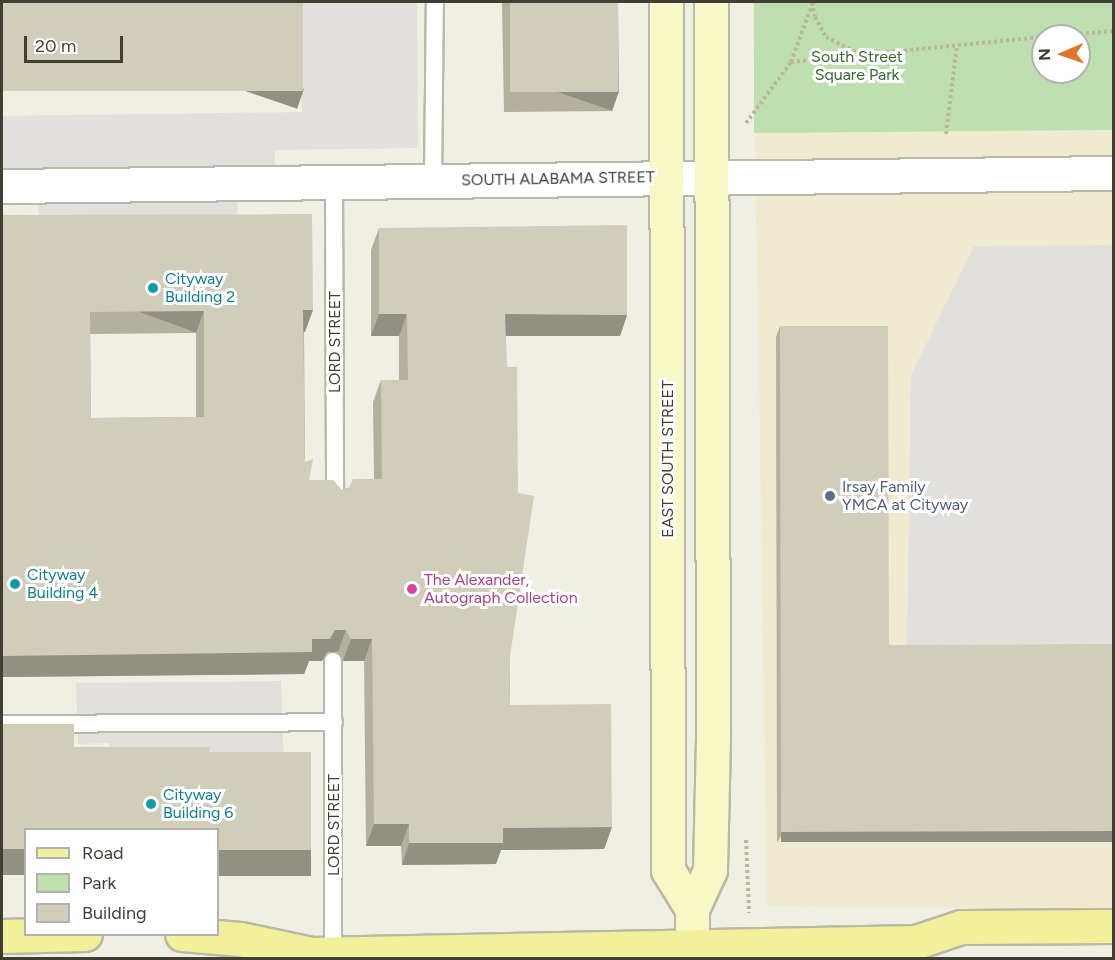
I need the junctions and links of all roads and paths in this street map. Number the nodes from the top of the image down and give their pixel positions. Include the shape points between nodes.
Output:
1 (435, 2) edge
2 (666, 2) edge
3 (711, 2) edge
4 (812, 3) edge
5 (1113, 31) edge
6 (1091, 33) edge
7 (1031, 38) edge
8 (957, 45) junction
9 (860, 54) junction
10 (791, 62) junction
11 (744, 125) dead end
12 (946, 134) dead end
13 (1113, 173) edge
14 (667, 178) junction
15 (712, 178) junction
16 (433, 181) junction
17 (334, 182) junction
18 (2, 186) edge
19 (336, 501) edge
20 (333, 661) edge
21 (334, 722) junction
22 (2, 724) edge
23 (692, 909) junction
24 (1113, 926) edge
25 (24, 935) edge
26 (2, 936) edge
27 (205, 936) edge
28 (928, 950) edge
29 (692, 952) edge
30 (314, 955) edge
31 (376, 955) edge

1 - 16 lane
2 - 14 main road, EAST SOUTH STREET
3 - 15 main road
4 - 9 path via 826,37
4 - 10 path
5 - 6 path
7 - 8 path
8 - 9 path
8 - 12 path
9 - 10 path
10 - 11 path
13 - 15 street, SOUTH ALABAMA STREET
14 - 15 street, SOUTH ALABAMA STREET
14 - 16 street, SOUTH ALABAMA STREET
14 - 23 main road, EAST SOUTH STREET via 668,870
15 - 23 main road via 710,870
16 - 17 street, SOUTH ALABAMA STREET
17 - 18 street, SOUTH ALABAMA STREET
17 - 19 lane, LORD STREET
20 - 21 lane, LORD STREET
21 - 22 lane
21 - 30 lane, LORD STREET
23 - 29 main road
24 - 28 main road via 961,927
25 - 26 main road
27 - 30 main road via 240,939
28 - 29 main road
29 - 31 main road
30 - 31 main road

